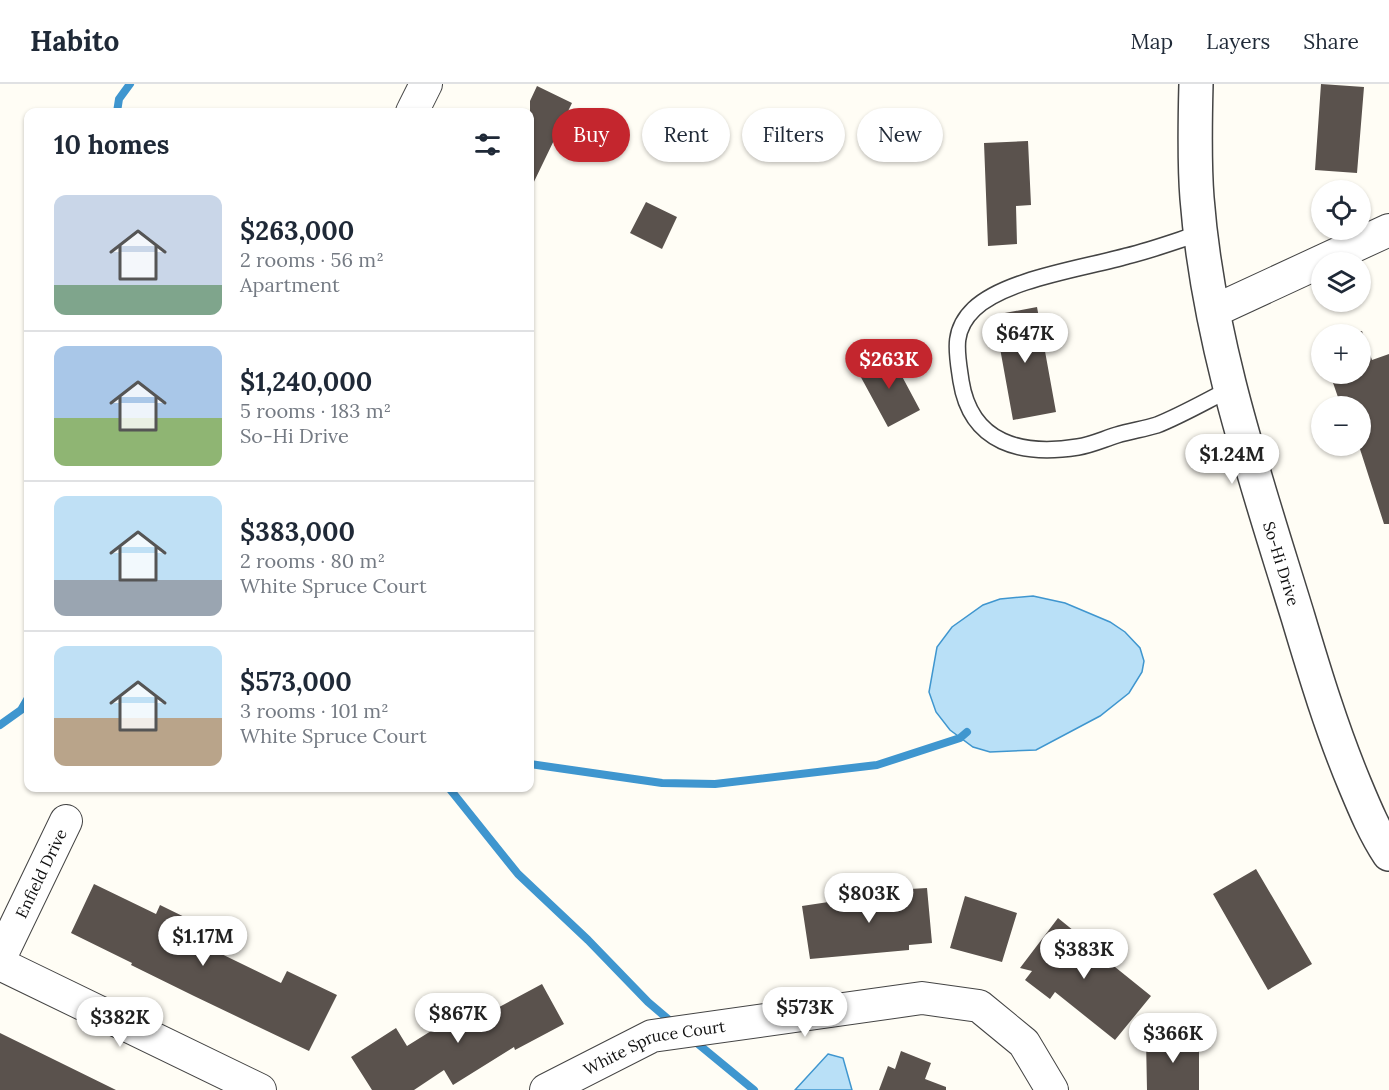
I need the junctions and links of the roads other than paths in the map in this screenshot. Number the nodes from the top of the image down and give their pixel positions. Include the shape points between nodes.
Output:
1 (426, 84) edge
2 (1196, 84) edge
3 (414, 108) edge
4 (1389, 230) edge
5 (1201, 233) junction
6 (1214, 310) junction
7 (1230, 389) junction
8 (66, 821) dead end
9 (1389, 854) edge
10 (0, 958) edge
11 (0, 964) edge
12 (260, 1090) edge
13 (546, 1090) edge
14 (1052, 1090) edge

1 - 3 street
2 - 5 street, So-Hi Drive
4 - 6 street
5 - 6 street, So-Hi Drive
5 - 7 lane via 1014,285 990,296 962,325 956,346 963,395 973,417 990,435 1008,445 1032,450 1079,447 1156,425
6 - 7 street, So-Hi Drive
7 - 9 street, So-Hi Drive via 1339,746 1363,805
8 - 10 street, Enfield Drive
11 - 12 street
13 - 14 street, White Spruce Court via 652,1036 922,998 979,1006 1024,1043

